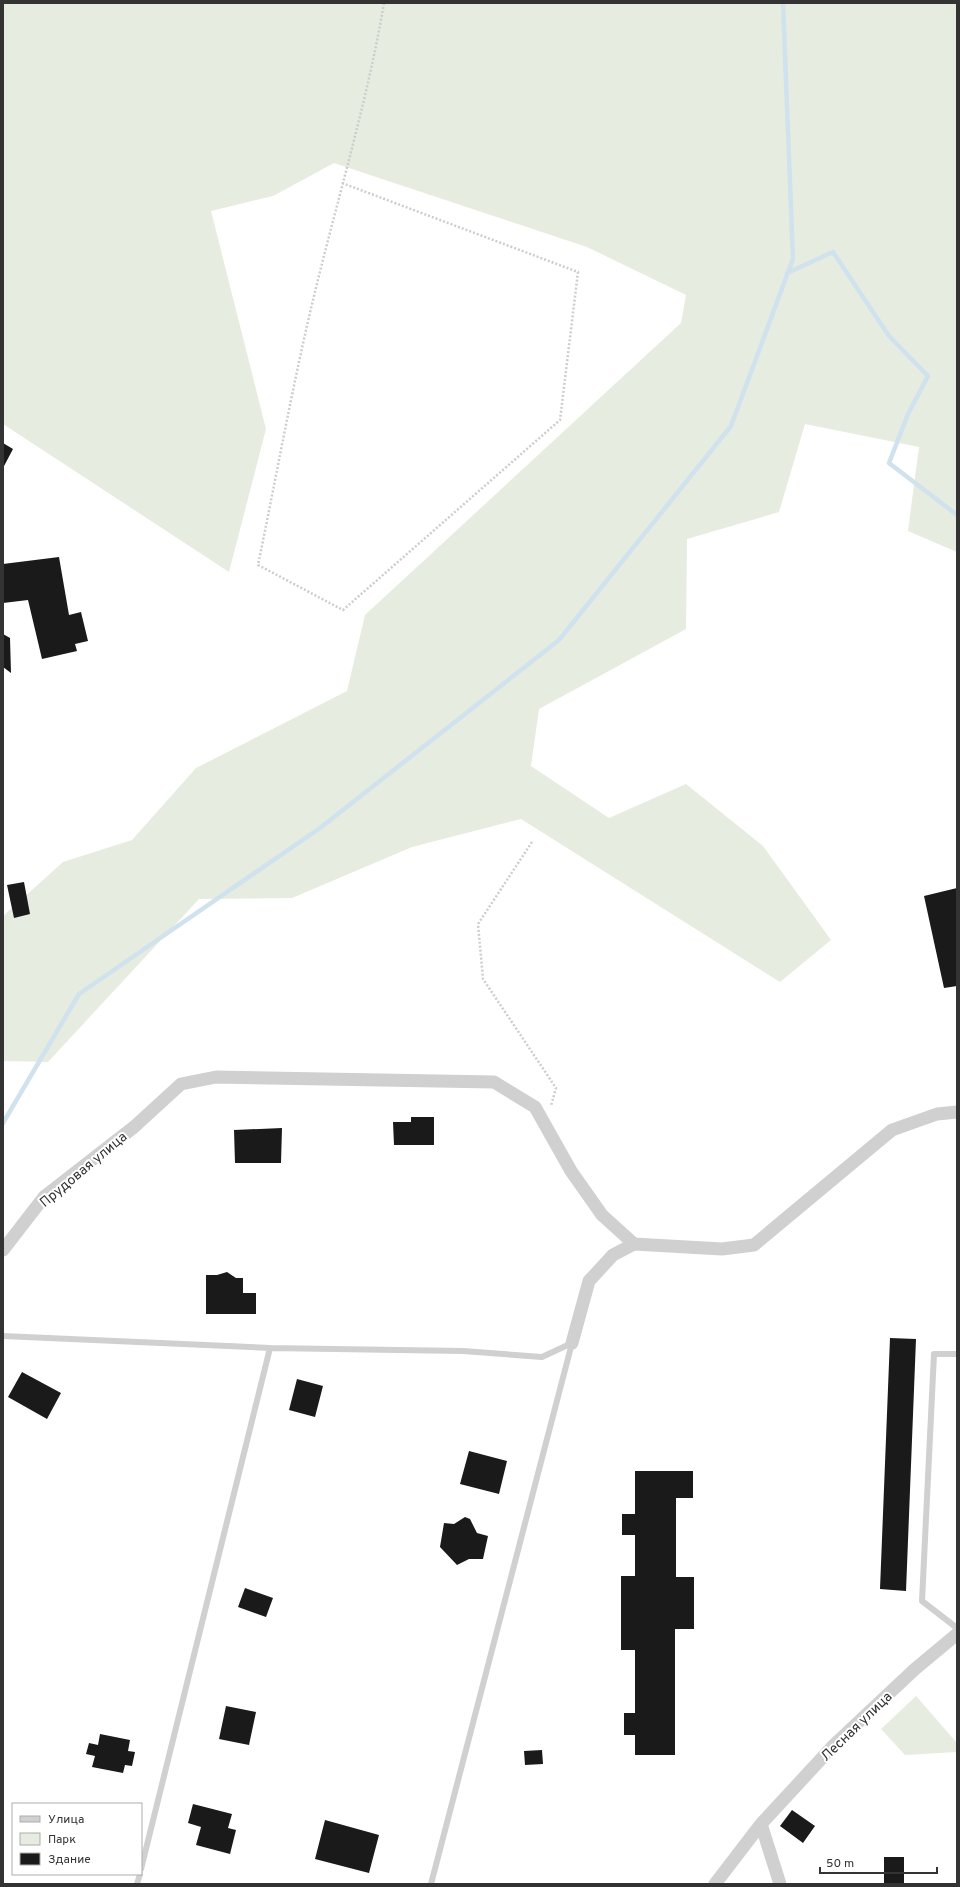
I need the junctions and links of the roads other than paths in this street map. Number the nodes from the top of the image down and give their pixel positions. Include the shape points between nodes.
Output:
1 (957, 1112) edge
2 (634, 1244) junction
3 (3, 1250) edge
4 (3, 1336) edge
5 (572, 1343) junction
6 (270, 1348) junction
7 (957, 1354) edge
8 (957, 1628) edge
9 (957, 1634) edge
10 (761, 1824) junction
11 (142, 1865) edge
12 (431, 1884) edge
13 (715, 1884) edge
14 (780, 1884) edge

1 - 2 street via 937,1114 892,1130 754,1245 722,1249
2 - 3 street, Прудовая улица via 602,1215 571,1171 535,1107 494,1082 216,1077 180,1084 134,1127 44,1197
2 - 5 street via 613,1255 589,1281
4 - 6 lane
5 - 6 lane via 542,1357 463,1351
5 - 12 lane
6 - 11 lane
7 - 8 lane via 934,1354 922,1601
9 - 10 street, Лесная улица via 834,1745
10 - 13 street, Лесная улица
10 - 14 street

